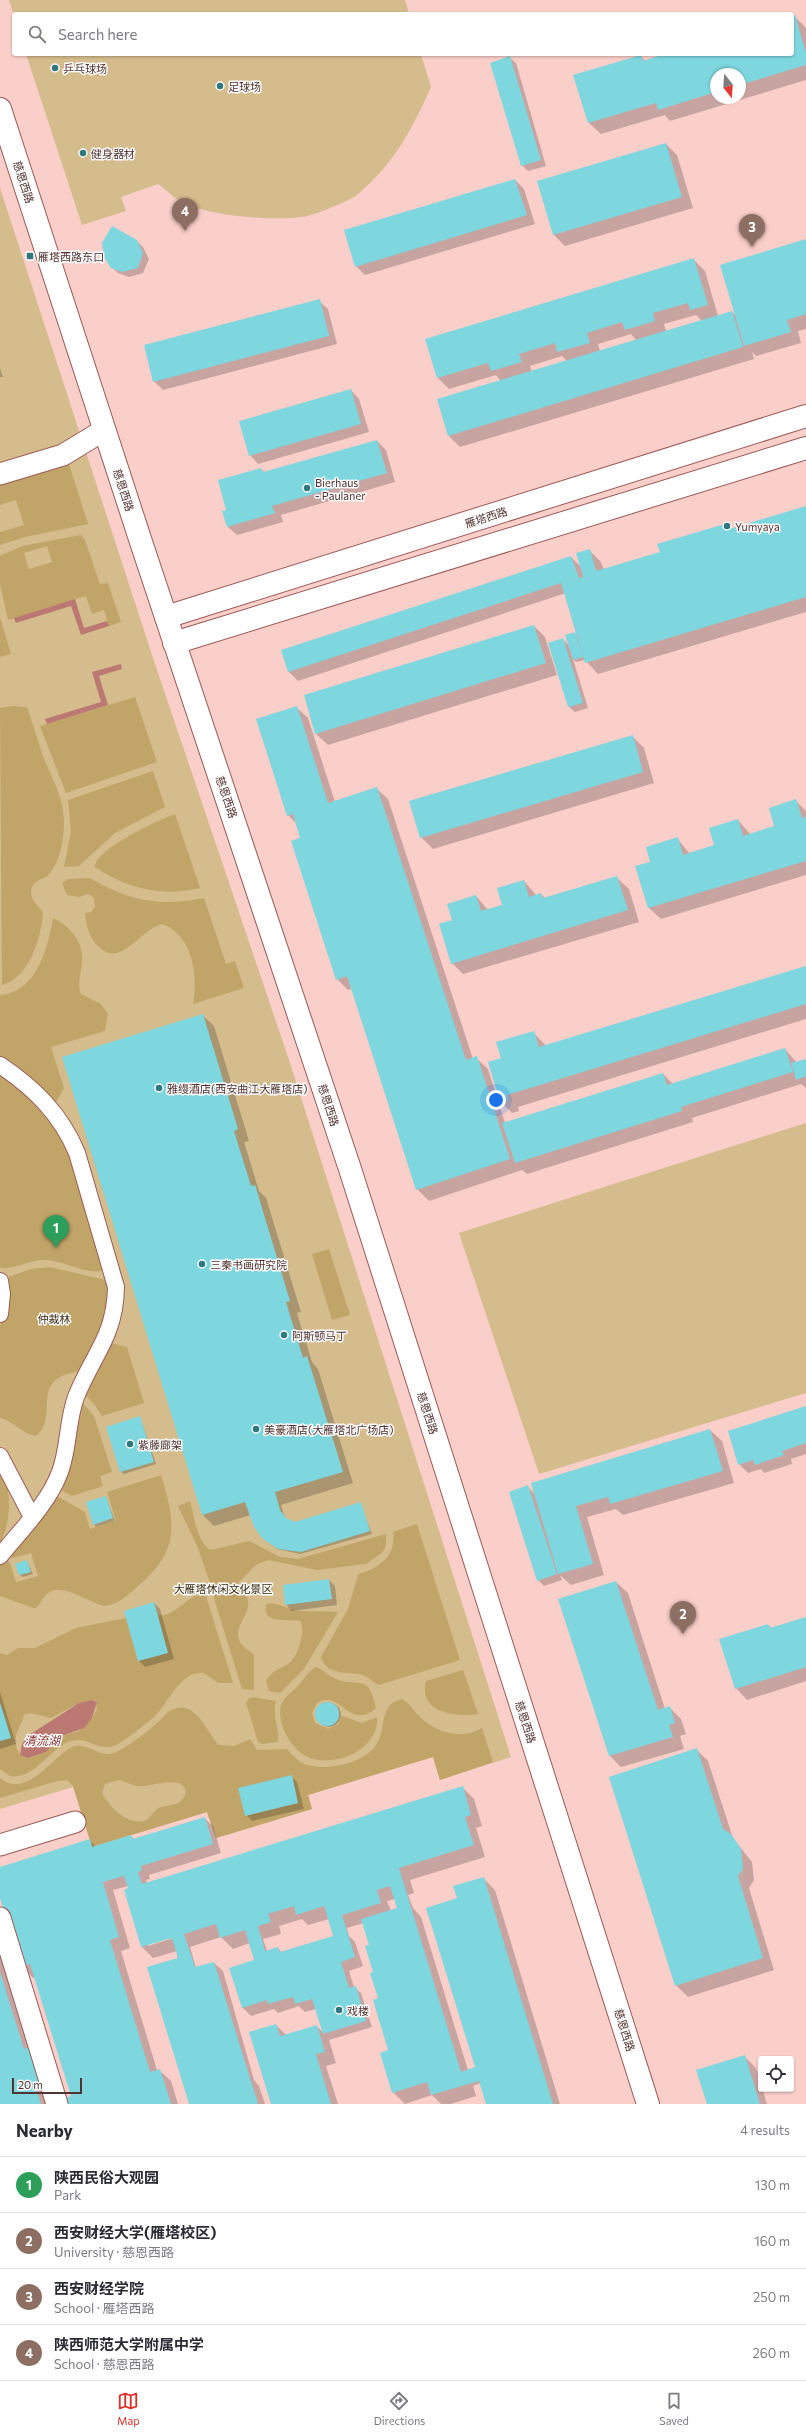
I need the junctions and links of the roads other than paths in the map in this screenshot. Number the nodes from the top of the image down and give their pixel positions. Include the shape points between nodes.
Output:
1 (0, 109) edge
2 (806, 416) edge
3 (104, 430) dead end
4 (806, 448) edge
5 (0, 474) edge
6 (166, 617) junction
7 (174, 643) junction
8 (0, 1065) edge
9 (0, 1281) edge
10 (0, 1314) edge
11 (0, 1456) edge
12 (32, 1517) junction
13 (0, 1556) edge
14 (75, 1822) dead end
15 (0, 1845) edge
16 (0, 1918) edge
17 (57, 2104) edge
18 (648, 2104) edge

1 - 6 main road, 慈恩西路
2 - 6 main road, 雁塔西路
3 - 5 street via 63,455
4 - 7 main road
6 - 7 main road, 慈恩西路
7 - 18 main road, 慈恩西路 via 348,1162
8 - 12 street via 19,1078 47,1104 70,1136 113,1269 116,1287 112,1325 76,1397 60,1472
9 - 10 street
11 - 12 street
12 - 13 street
14 - 15 street
16 - 17 street

